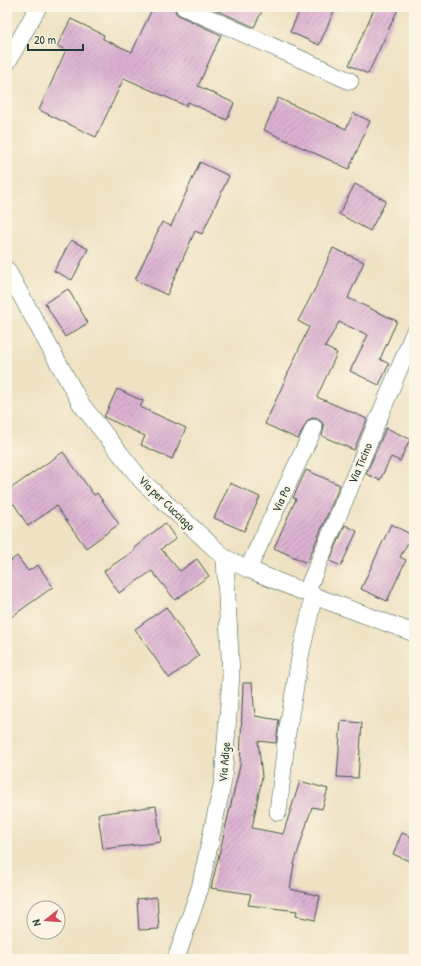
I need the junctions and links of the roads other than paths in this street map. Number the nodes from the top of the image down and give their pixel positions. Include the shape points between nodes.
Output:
1 (38, 7) edge
2 (184, 7) edge
3 (7, 63) edge
4 (350, 81) dead end
5 (7, 270) edge
6 (414, 333) edge
7 (314, 428) dead end
8 (225, 558) junction
9 (248, 569) junction
10 (309, 594) junction
11 (414, 633) edge
12 (278, 812) dead end
13 (176, 959) edge

1 - 3 street
2 - 4 street
5 - 8 street, Via per Cucciago via 81,404 142,481
6 - 10 street, Via Ticino
7 - 9 street, Via Po
8 - 9 street, Via per Cucciago
8 - 13 street, Via Adige via 231,676 223,781 200,888
9 - 10 street, Via per Cucciago
10 - 11 street, Via per Cucciago
10 - 12 street, Via Ticino via 311,609 287,733

